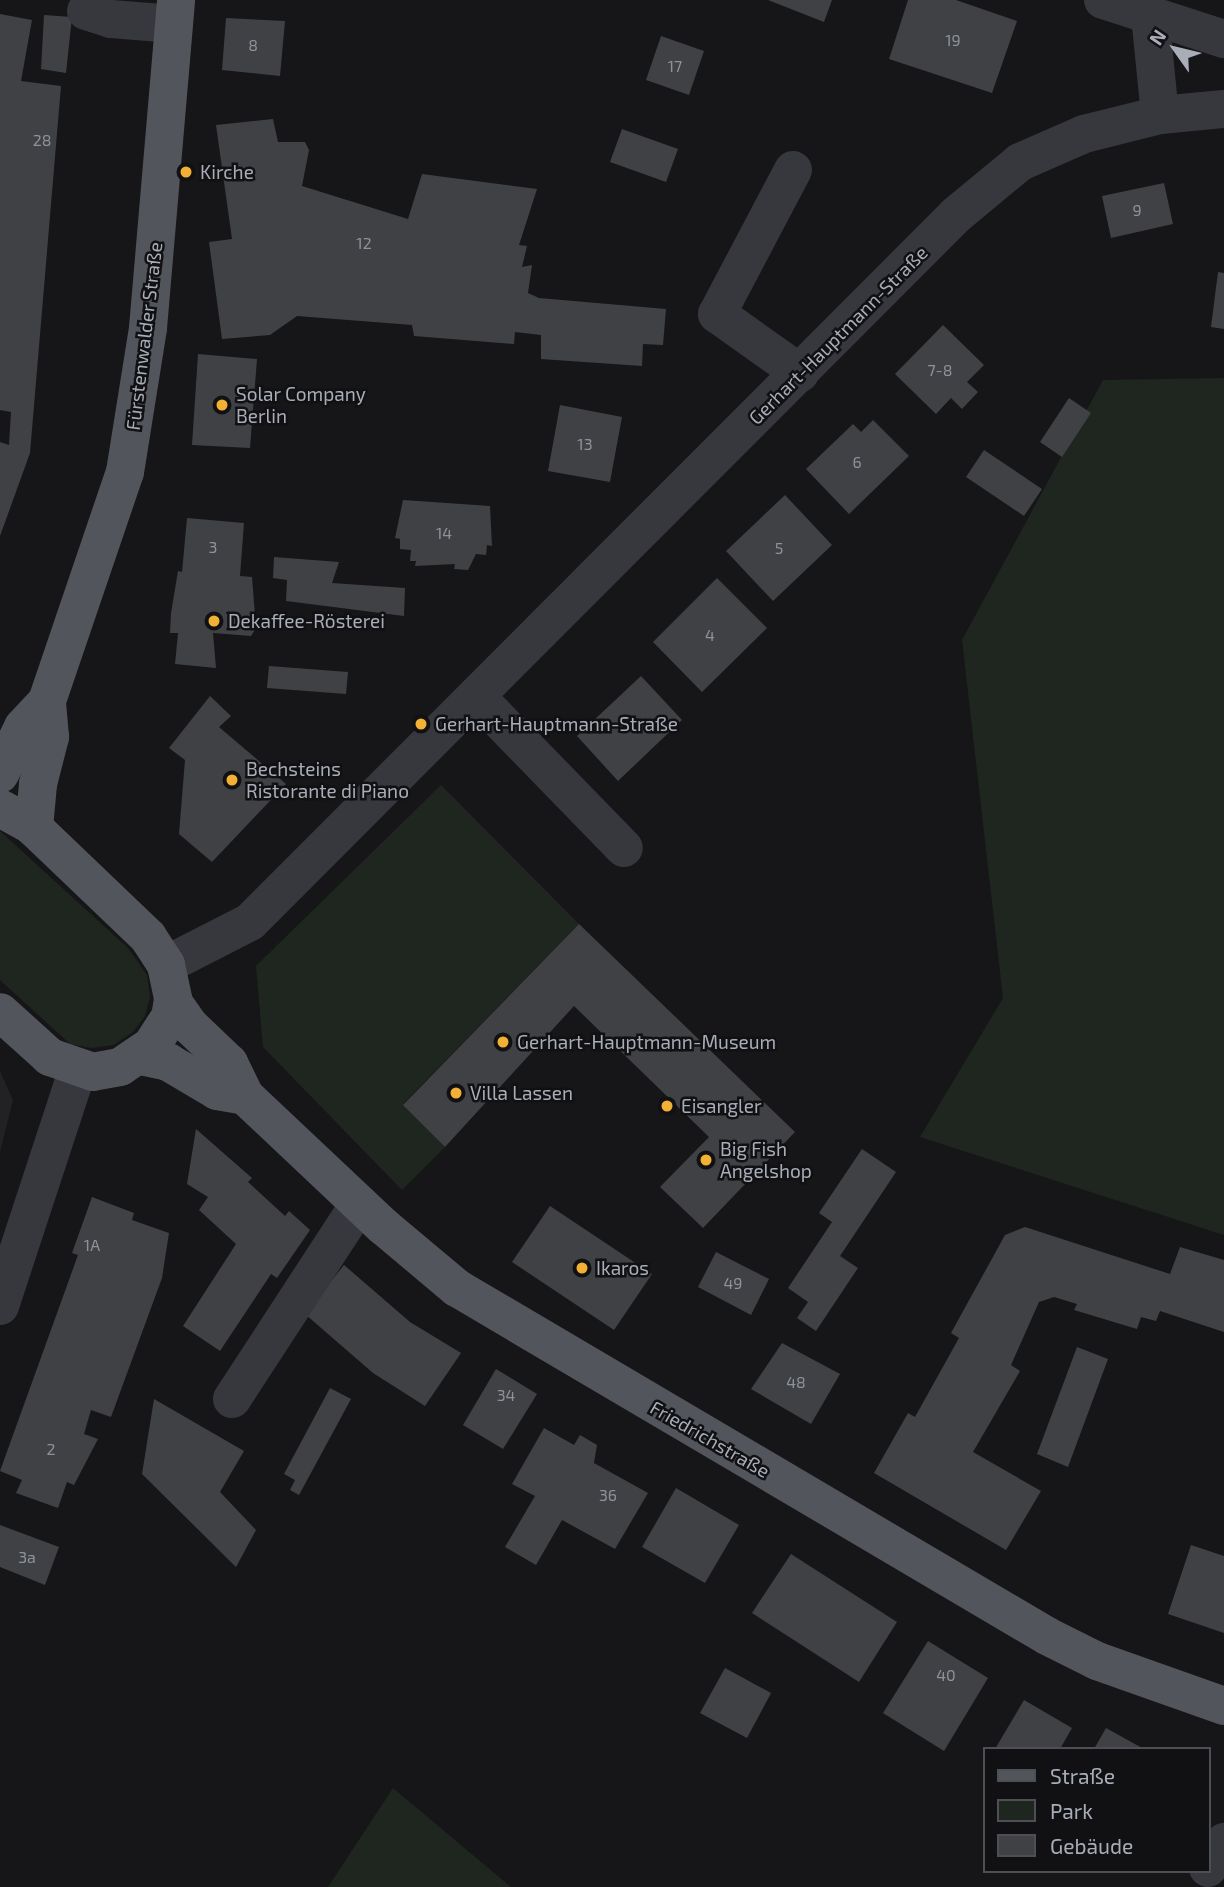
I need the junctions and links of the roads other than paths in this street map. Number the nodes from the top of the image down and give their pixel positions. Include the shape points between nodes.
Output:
1 (1103, 0) edge
2 (86, 10) dead end
3 (175, 12) edge
4 (1150, 15) junction
5 (1224, 39) edge
6 (1224, 109) edge
7 (1160, 115) junction
8 (793, 170) dead end
9 (800, 373) junction
10 (476, 696) junction
11 (47, 701) junction
12 (0, 774) edge
13 (0, 808) edge
14 (34, 828) junction
15 (624, 848) dead end
16 (166, 965) junction
17 (173, 1002) junction
18 (0, 1012) edge
19 (139, 1056) junction
20 (78, 1069) junction
21 (245, 1096) junction
22 (359, 1204) junction
23 (0, 1306) edge
24 (232, 1399) dead end
25 (1224, 1706) edge
26 (1224, 1842) edge
27 (1210, 1865) edge

1 - 4 street
2 - 3 street via 111,19
3 - 11 main road, Fürstenwalder Straße via 141,397 104,542
4 - 5 street
4 - 7 street
6 - 7 street, Gerhart-Hauptmann-Straße
7 - 9 street, Gerhart-Hauptmann-Straße via 1084,134 1020,162 957,215
8 - 9 street via 717,314
9 - 10 street, Gerhart-Hauptmann-Straße
10 - 15 street
10 - 16 street, Gerhart-Hauptmann-Straße via 250,922
11 - 12 main road, Fürstenwalder Straße via 23,727
11 - 14 main road, Fürstenwalder Straße via 50,737 38,784
13 - 14 main road
14 - 16 main road via 148,937
16 - 17 main road
17 - 19 main road via 163,1032
17 - 21 main road, Friedrichstraße via 190,1026 229,1063
18 - 20 main road via 36,1047
19 - 20 main road via 107,1071
19 - 21 main road, Friedrichstraße via 168,1062 217,1091
20 - 23 street
21 - 22 main road, Friedrichstraße
22 - 24 street
22 - 25 main road, Friedrichstraße via 442,1277 496,1313 1027,1625 1097,1661
26 - 27 street

